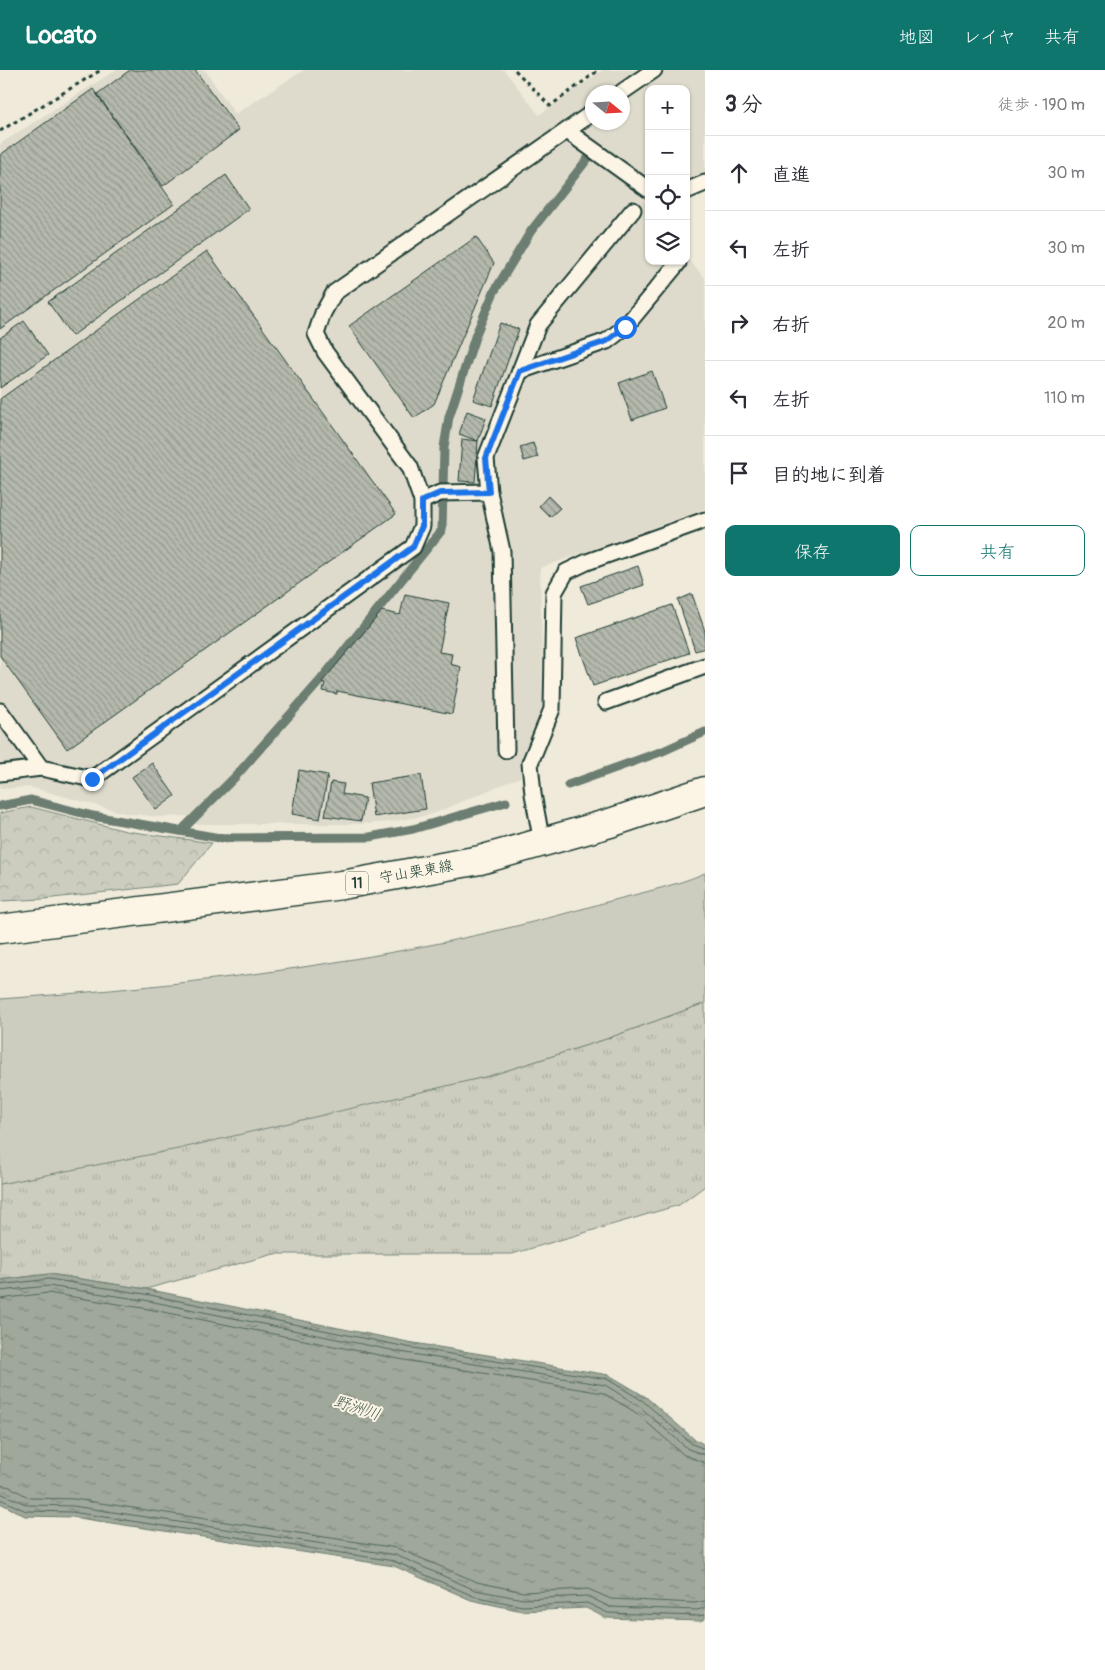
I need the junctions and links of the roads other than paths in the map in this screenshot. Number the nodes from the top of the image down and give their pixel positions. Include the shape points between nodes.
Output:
1 (654, 70) edge
2 (630, 86) edge
3 (585, 118) edge
4 (567, 131) junction
5 (705, 183) edge
6 (645, 187) edge
7 (690, 189) edge
8 (633, 210) dead end
9 (676, 265) edge
10 (520, 371) junction
11 (489, 492) junction
12 (422, 501) junction
13 (705, 520) edge
14 (705, 666) edge
15 (606, 702) dead end
16 (0, 711) edge
17 (506, 750) dead end
18 (41, 768) junction
19 (0, 773) edge
20 (705, 791) edge
21 (542, 843) junction
22 (0, 929) edge

1 - 2 lane
3 - 4 lane
4 - 6 lane
4 - 12 lane via 334,293 323,313 316,334 325,352 410,467
5 - 7 lane
8 - 10 lane via 538,325
9 - 10 lane via 625,327 607,341
10 - 11 lane via 486,458
11 - 12 lane via 444,493
11 - 17 lane via 502,551
12 - 18 lane via 422,526 413,547 92,779
13 - 21 lane via 566,572 554,593 552,709 530,763
14 - 15 lane
16 - 18 lane
18 - 19 lane
20 - 21 main road, 守山栗東線 / 11
21 - 22 main road, 守山栗東線 / 11 via 480,860 342,885

